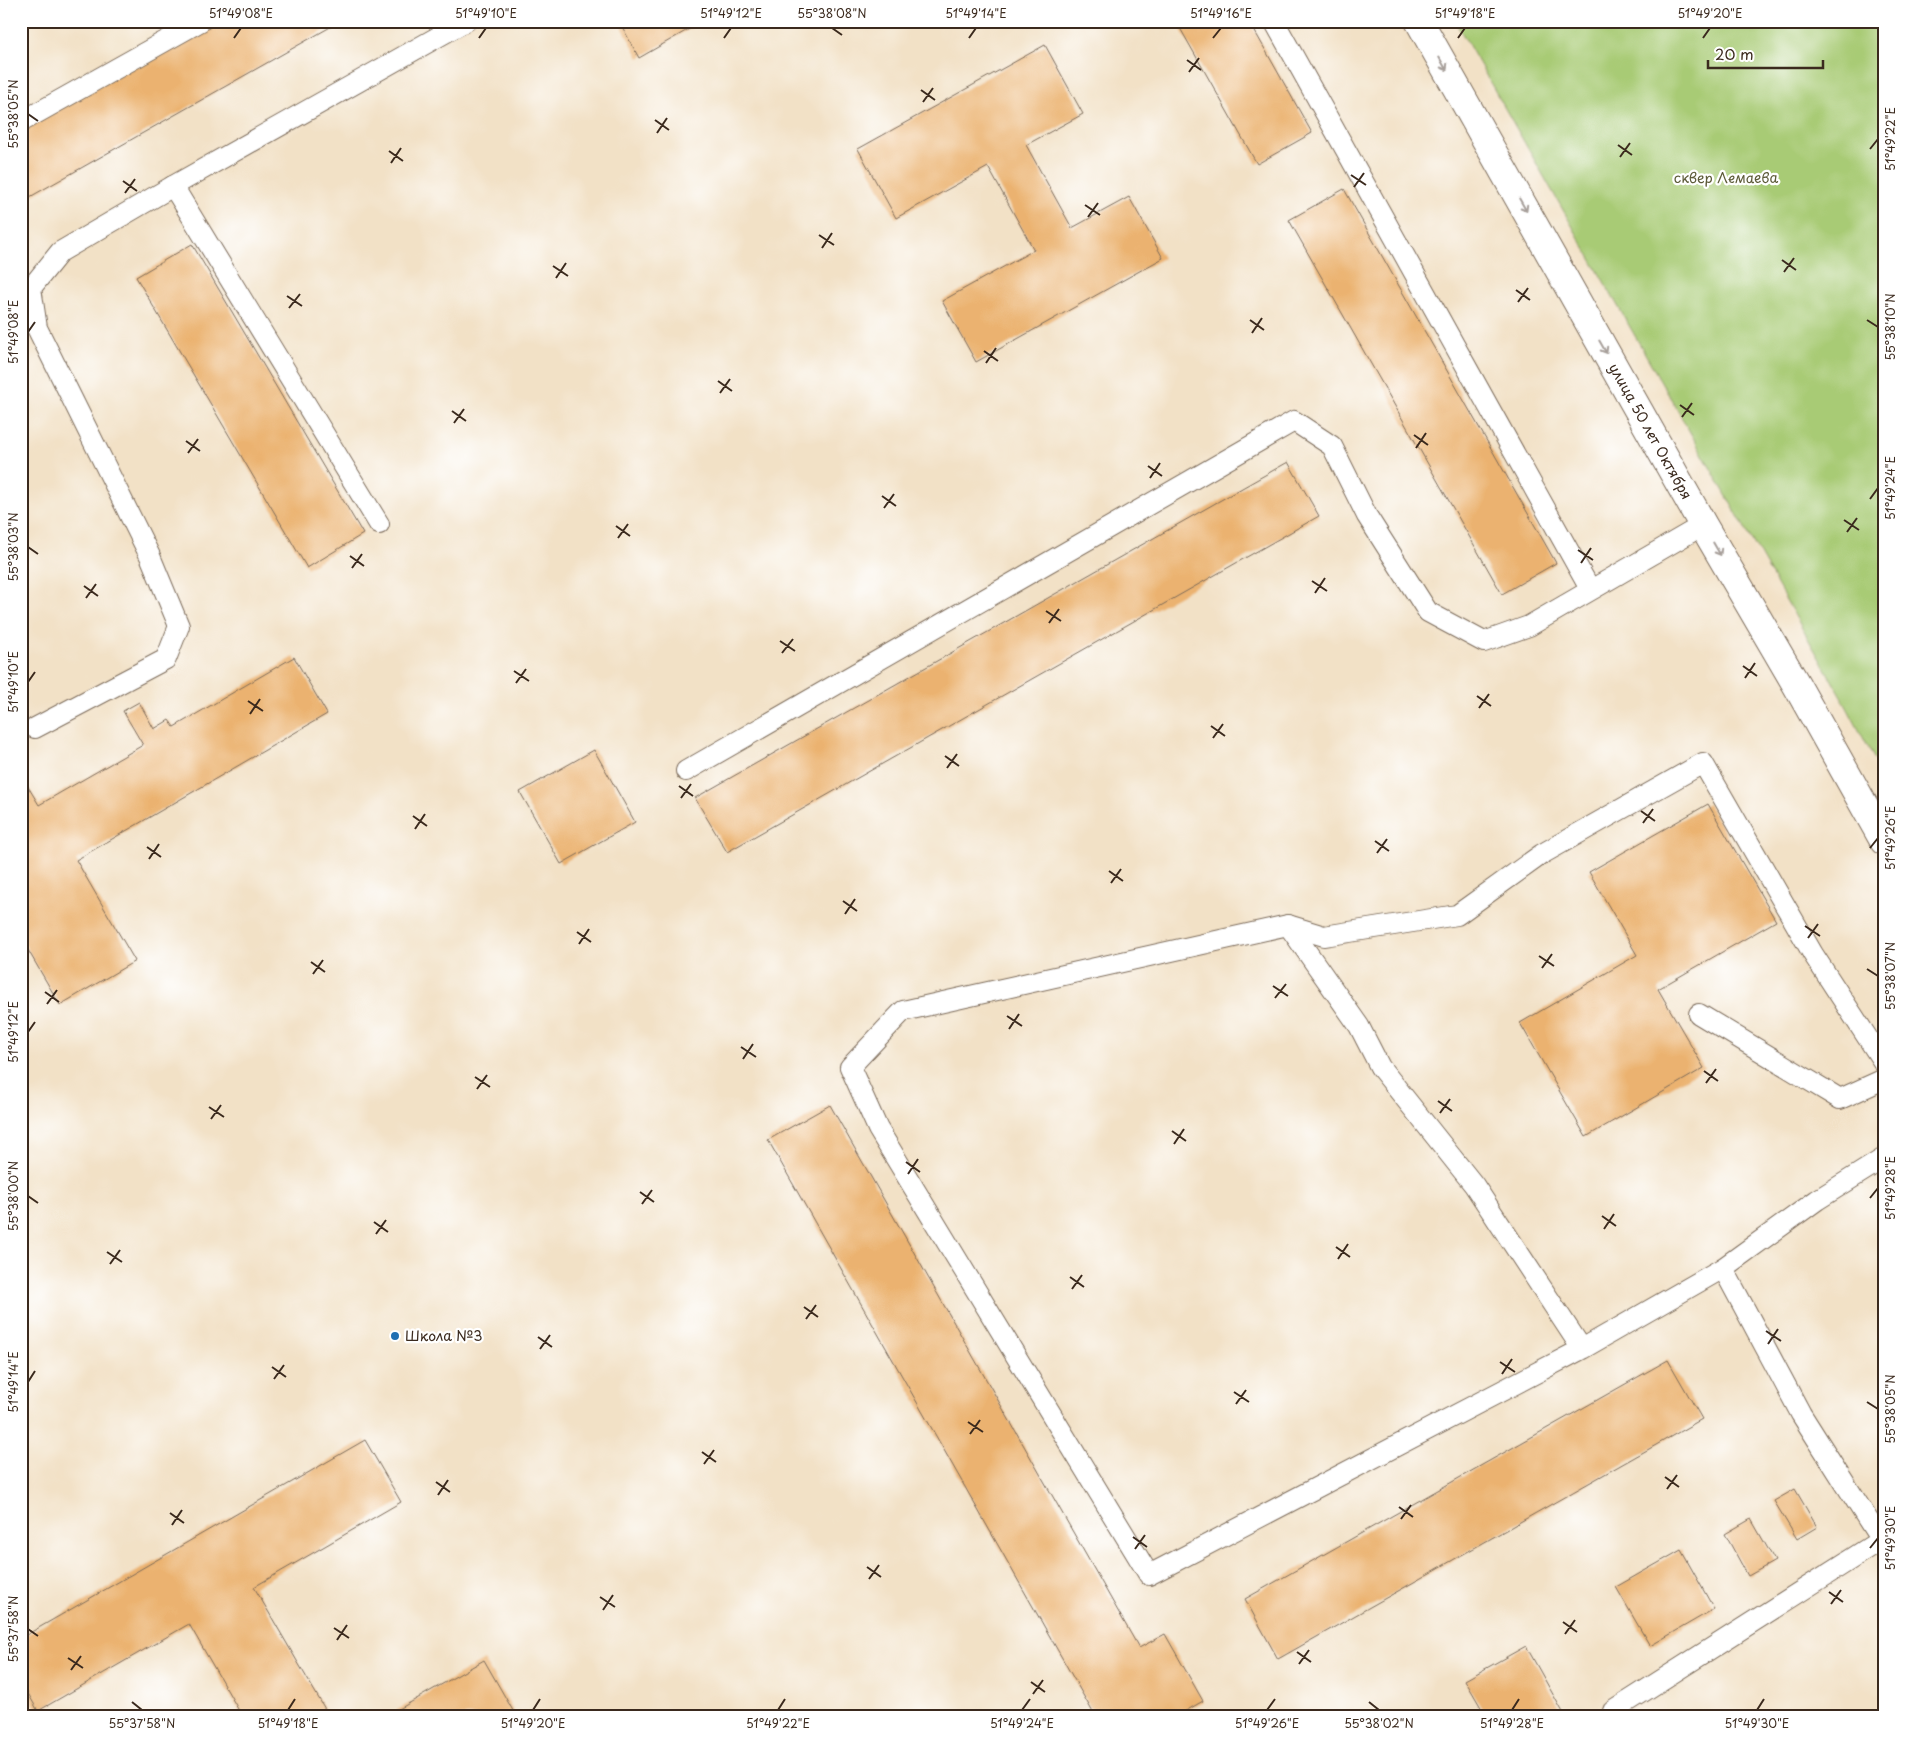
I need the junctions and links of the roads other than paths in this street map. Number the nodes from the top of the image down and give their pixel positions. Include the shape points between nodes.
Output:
1 (201, 21) edge
2 (466, 21) edge
3 (1274, 21) edge
4 (1418, 21) edge
5 (21, 122) edge
6 (173, 186) junction
7 (379, 524) dead end
8 (1703, 525) junction
9 (1590, 589) junction
10 (35, 728) dead end
11 (686, 772) dead end
12 (1884, 841) edge
13 (1288, 925) junction
14 (1699, 1014) dead end
15 (1884, 1063) edge
16 (1884, 1079) edge
17 (1884, 1158) edge
18 (1723, 1268) junction
19 (1582, 1349) junction
20 (1882, 1543) edge
21 (1616, 1716) edge

1 - 5 lane
2 - 6 lane
3 - 9 lane
4 -> 8 street, улица 50 лет Октября
6 - 7 lane
6 - 10 lane via 60,252 31,288 37,328 150,556 179,626 166,659
8 - 9 lane
8 -> 12 street, улица 50 лет Октября
9 - 11 lane via 1528,626 1484,642 1428,612 1367,516 1332,446 1294,421
13 - 15 lane via 1324,936 1457,915 1542,854 1704,763 1813,954
13 - 19 lane via 1359,1026 1380,1067 1474,1185
13 - 19 lane via 902,1011 850,1067 878,1130 1149,1575
14 - 16 lane via 1840,1099
17 - 18 lane via 1817,1200
18 - 19 lane
18 - 20 lane via 1801,1414
20 - 21 lane via 1613,1711

